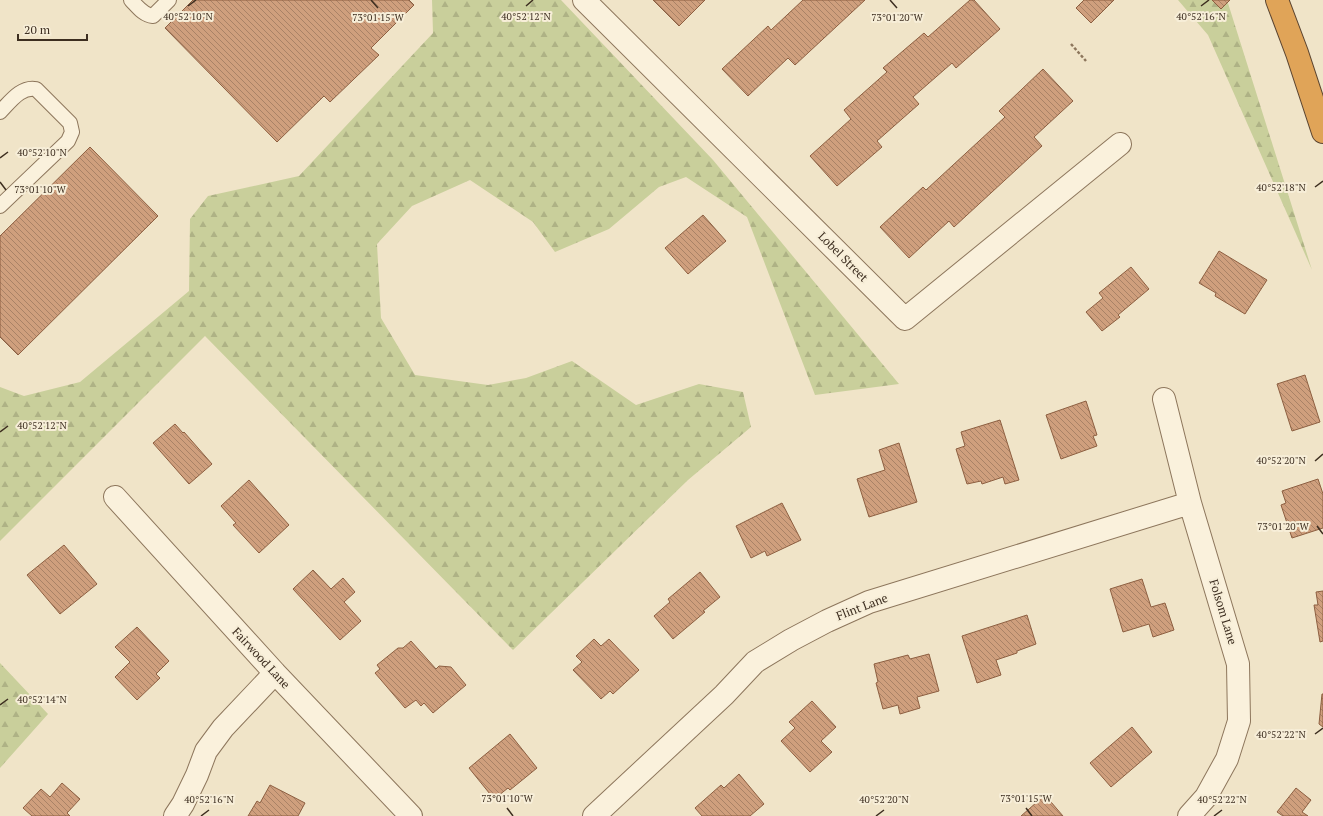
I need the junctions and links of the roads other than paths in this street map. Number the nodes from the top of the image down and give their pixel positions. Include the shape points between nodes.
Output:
1 (131, 0) edge
2 (169, 0) edge
3 (584, 0) edge
4 (1277, 0) edge
5 (0, 112) edge
6 (1323, 132) edge
7 (1120, 144) dead end
8 (0, 206) edge
9 (1164, 399) dead end
10 (115, 497) dead end
11 (1190, 503) junction
12 (275, 673) junction
13 (175, 816) edge
14 (411, 816) edge
15 (594, 816) edge
16 (1189, 816) edge

1 - 2 lane via 142,12 153,16
3 - 7 street, Lobel Street via 905,319
4 - 6 highway
5 - 8 lane via 24,90 36,89 70,123 72,132 68,141
9 - 11 street, Folsom Lane
10 - 12 street, Fairwood Lane
11 - 15 street, Flint Lane via 869,602 827,621 755,662 724,695
11 - 16 street, Folsom Lane via 1238,664 1239,721 1227,760 1206,797
12 - 13 street via 223,728 206,751 194,781
12 - 14 street, Fairwood Lane

